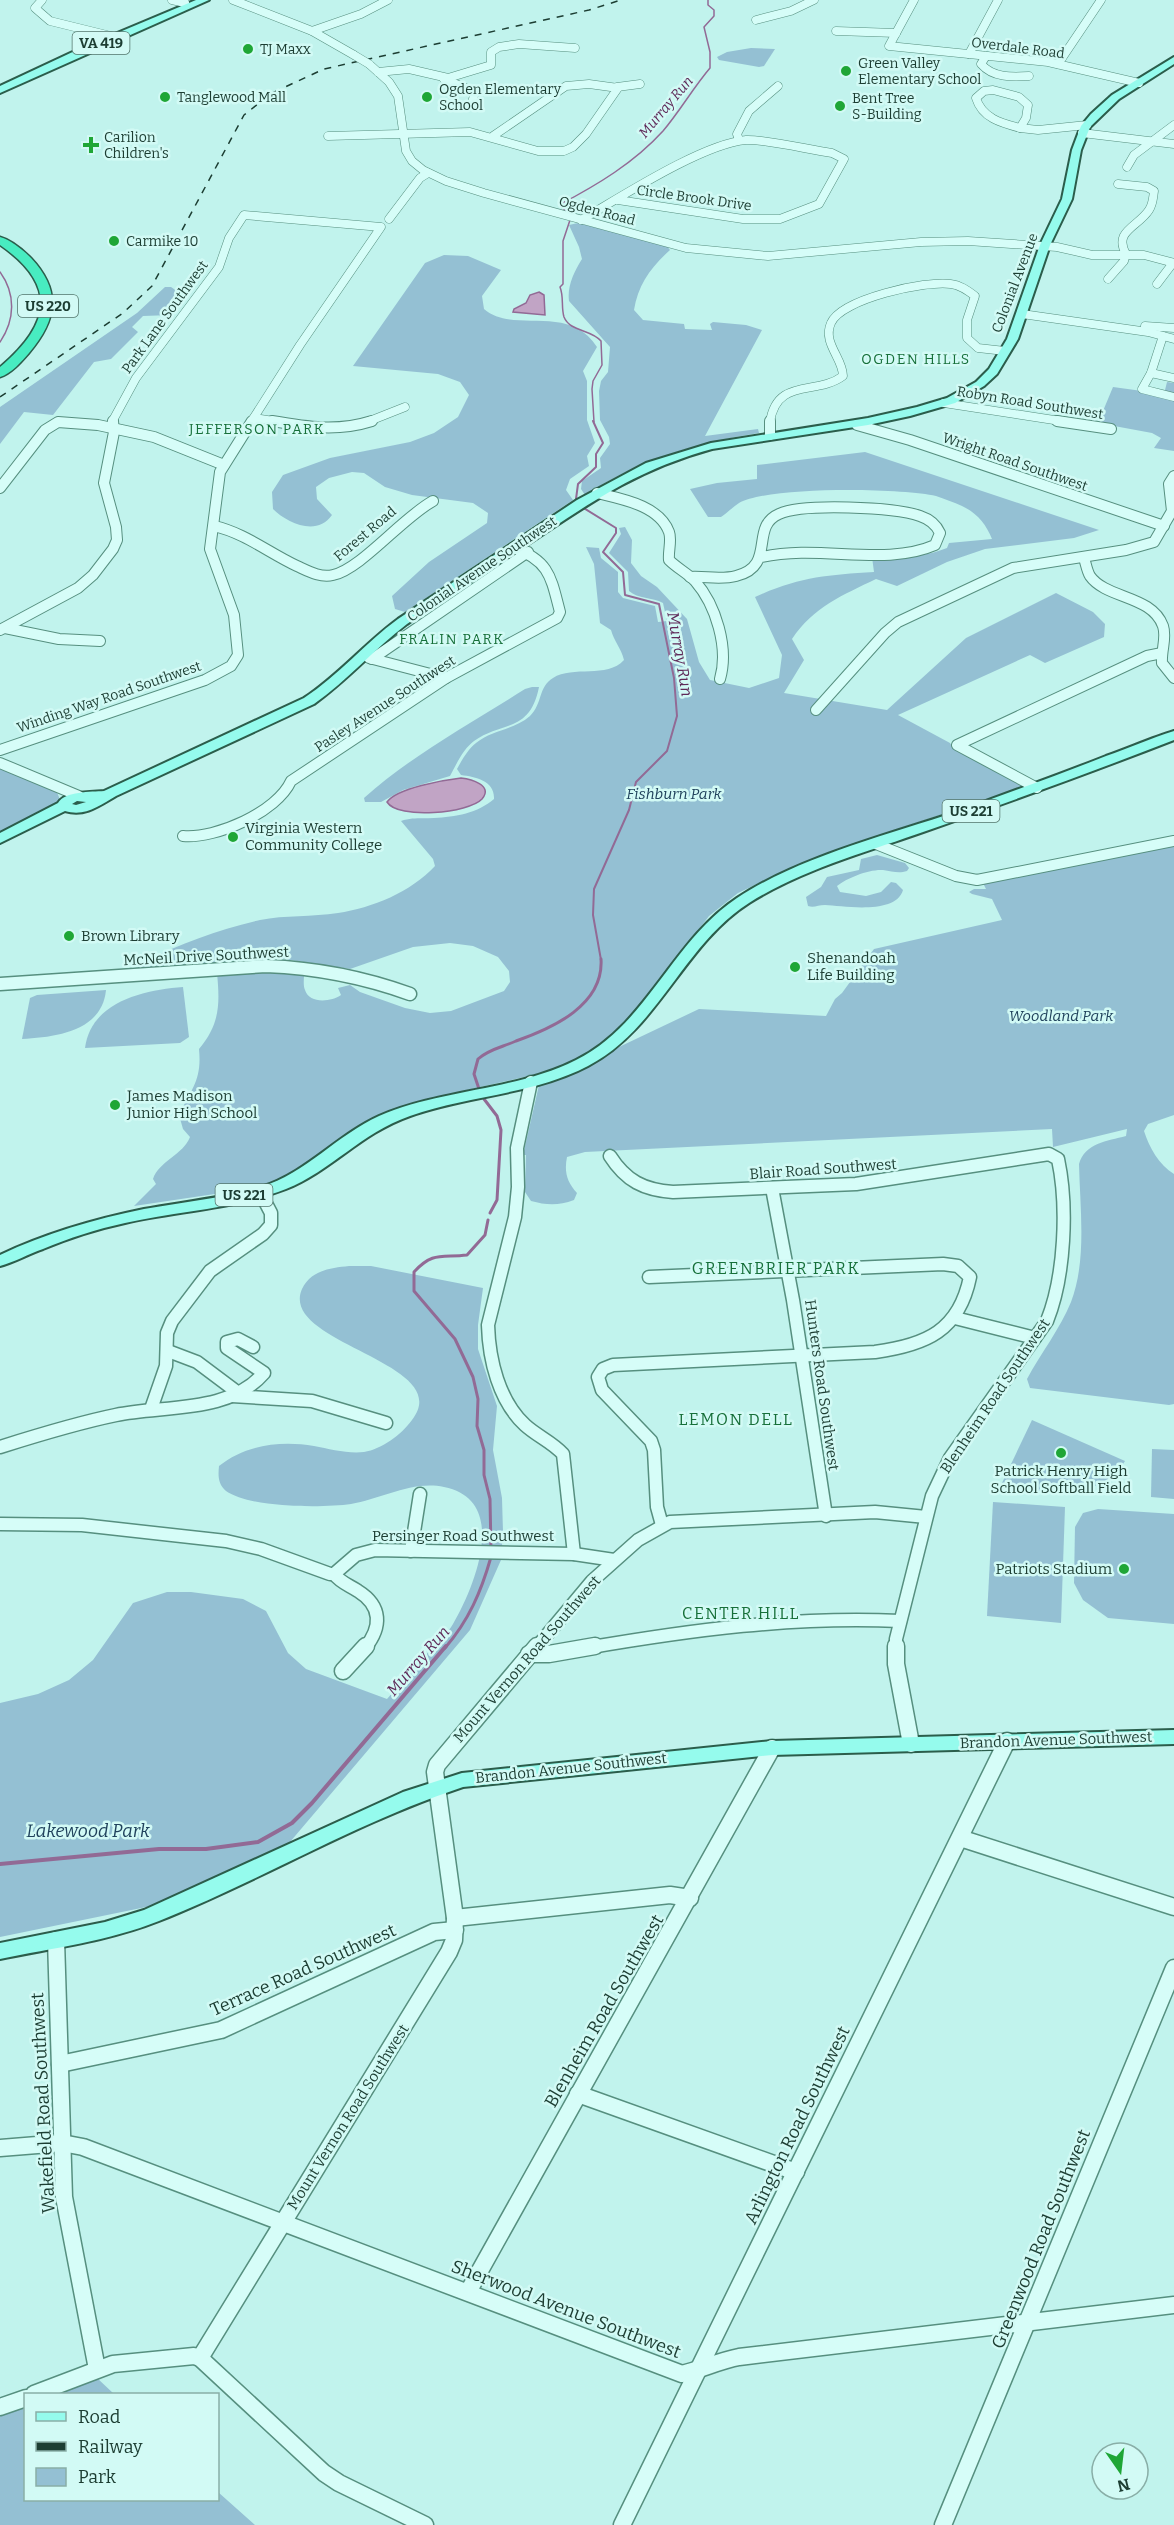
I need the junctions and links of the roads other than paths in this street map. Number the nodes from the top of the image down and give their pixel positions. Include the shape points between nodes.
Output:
1 (42, 0) edge
2 (172, 0) edge
3 (204, 0) edge
4 (233, 0) edge
5 (388, 0) edge
6 (814, 0) edge
7 (914, 0) edge
8 (998, 0) edge
9 (1101, 0) edge
10 (188, 1) edge
11 (756, 21) dead end
12 (312, 31) junction
13 (836, 31) dead end
14 (896, 33) junction
15 (113, 36) junction
16 (575, 48) dead end
17 (969, 54) junction
18 (986, 56) junction
19 (1174, 60) edge
20 (1058, 64) junction
21 (378, 72) junction
22 (1029, 76) dead end
23 (440, 78) junction
24 (1139, 83) junction
25 (640, 84) dead end
26 (2, 86) edge
27 (778, 86) dead end
28 (618, 87) junction
29 (471, 106) dead end
30 (1174, 125) edge
31 (1020, 128) junction
32 (1084, 129) junction
33 (403, 134) junction
34 (328, 136) dead end
35 (493, 136) junction
36 (739, 140) junction
37 (1153, 142) junction
38 (1174, 144) edge
39 (1127, 167) dead end
40 (428, 173) junction
41 (1118, 184) dead end
42 (618, 200) junction
43 (389, 219) dead end
44 (581, 220) junction
45 (379, 226) joint
46 (0, 240) edge
47 (1044, 246) junction
48 (0, 249) edge
49 (1126, 254) junction
50 (1173, 266) edge
51 (1108, 279) dead end
52 (1157, 284) dead end
53 (1023, 312) junction
54 (1174, 328) edge
55 (1163, 336) junction
56 (1174, 339) edge
57 (1005, 351) junction
58 (0, 363) edge
59 (0, 373) edge
60 (1151, 373) junction
61 (1174, 378) edge
62 (1174, 397) edge
63 (944, 403) junction
64 (405, 407) dead end
65 (254, 418) junction
66 (857, 425) junction
67 (112, 427) junction
68 (1112, 429) dead end
69 (770, 435) junction
70 (706, 447) joint
71 (224, 465) junction
72 (1174, 476) edge
73 (0, 488) edge
74 (597, 493) junction
75 (433, 501) dead end
76 (214, 526) junction
77 (1164, 526) junction
78 (514, 548) junction
79 (528, 552) junction
80 (762, 557) junction
81 (1084, 558) junction
82 (690, 577) junction
83 (3, 629) edge
84 (100, 641) dead end
85 (1167, 645) edge
86 (367, 658) junction
87 (446, 678) junction
88 (1174, 678) edge
89 (720, 679) dead end
90 (816, 710) dead end
91 (1174, 735) edge
92 (0, 750) edge
93 (0, 764) edge
94 (1036, 788) junction
95 (74, 800) junction
96 (183, 836) dead end
97 (0, 839) edge
98 (1174, 841) edge
99 (876, 844) junction
100 (0, 845) edge
101 (0, 984) edge
102 (410, 994) dead end
103 (531, 1082) junction
104 (1052, 1155) joint
105 (609, 1156) dead end
106 (772, 1188) junction
107 (260, 1192) junction
108 (4, 1254) edge
109 (787, 1271) junction
110 (649, 1277) dead end
111 (955, 1318) junction
112 (1035, 1338) junction
113 (253, 1347) dead end
114 (168, 1351) junction
115 (801, 1356) junction
116 (236, 1394) junction
117 (151, 1409) junction
118 (386, 1423) dead end
119 (0, 1447) edge
120 (420, 1494) dead end
121 (826, 1516) junction
122 (926, 1517) junction
123 (0, 1524) edge
124 (662, 1525) junction
125 (411, 1551) junction
126 (574, 1554) junction
127 (614, 1560) junction
128 (334, 1574) junction
129 (900, 1621) junction
130 (529, 1654) junction
131 (343, 1671) dead end
132 (1174, 1737) edge
133 (1007, 1741) junction
134 (911, 1744) junction
135 (772, 1748) junction
136 (437, 1787) junction
137 (960, 1838) junction
138 (690, 1898) junction
139 (1174, 1907) edge
140 (455, 1924) junction
141 (56, 1940) junction
142 (0, 1951) edge
143 (1174, 1968) edge
144 (60, 2064) junction
145 (578, 2094) junction
146 (62, 2143) junction
147 (0, 2148) edge
148 (796, 2172) junction
149 (282, 2222) junction
150 (468, 2292) junction
151 (1174, 2305) edge
152 (1028, 2322) junction
153 (200, 2358) junction
154 (97, 2369) junction
155 (698, 2370) junction
156 (37, 2393) edge
157 (24, 2399) edge
158 (0, 2407) edge
159 (425, 2525) edge
160 (622, 2525) edge
161 (943, 2525) edge

1 - 15 street via 35,8 47,20
2 - 10 street
3 - 15 main road, VA 419
4 - 12 street, Ogden Road
5 - 12 street
6 - 11 street
7 - 14 street
8 - 17 street
9 - 20 street
10 - 15 main road, VA 419
12 - 21 street, Ogden Road, bridge
13 - 14 street
14 - 17 street, Overdale Road via 889,45 893,48
15 - 26 main road, VA 419
16 - 23 street via 503,45 491,52 491,65
17 - 18 street, Overdale Road
18 - 20 street, Overdale Road
18 - 22 street via 981,64 986,70
19 - 24 main road, Colonial Avenue
20 - 24 street, Overdale Road
21 - 23 street via 409,69
21 - 33 street, Ogden Road via 398,96
23 - 29 street via 475,92
24 - 32 main road, Colonial Avenue via 1106,105
25 - 28 street
27 - 36 street via 749,111 737,134
28 - 35 street via 566,86
28 - 35 street via 570,150 544,152
30 - 37 street
31 - 31 street via 1028,110 1026,102 993,90 976,98 986,115
31 - 32 street
32 - 37 street
32 - 47 main road, Colonial Avenue via 1075,151 1066,201
33 - 34 street
33 - 35 street via 462,132
33 - 40 street, Ogden Road via 408,156
36 - 42 street, Circle Brook Drive
36 - 42 street, Circle Brook Drive via 832,153 844,161 819,204 780,219 743,219
37 - 38 street
37 - 39 street via 1134,155
40 - 43 street
40 - 44 street, Ogden Road
41 - 49 street via 1154,191 1149,213 1121,238
42 - 44 street, Circle Brook Drive
44 - 47 street, Ogden Road via 692,250 749,256 946,241
45 - 65 street, Winding Way Road Southwest via 381,230 336,290
45 - 67 street, Park Lane Southwest via 244,215 229,238 219,267 136,378
46 - 59 highway, US 220 via 30,263 44,284 48,301 45,321 36,339
47 - 49 street, Ogden Road via 1092,255
47 - 53 main road, Colonial Avenue
48 - 58 highway, US 220 via 28,276 36,303 29,330
49 - 50 street, Ogden Road via 1151,256
49 - 51 street
50 - 52 street
53 - 54 street
53 - 55 street
53 - 57 main road, Colonial Avenue
55 - 56 street
55 - 60 street
57 - 63 main road, Colonial Avenue via 981,384
57 - 69 street via 981,349 967,338 964,328 975,296 969,291 935,283 904,287 836,315 830,328 843,376 777,399 771,410
60 - 61 street
60 - 62 street via 1142,390
63 - 66 main road, Colonial Avenue
63 - 68 street, Robyn Road Southwest
64 - 65 street via 368,423 337,428
65 - 71 street, Winding Way Road Southwest
66 - 69 main road, Colonial Avenue
66 - 77 street, Wright Road Southwest
67 - 71 street via 161,439
67 - 73 street via 51,424
67 - 83 street via 104,483 114,516 115,545 86,582
69 - 70 main road, Colonial Avenue
70 - 74 main road, Colonial Avenue Southwest via 647,466
71 - 76 street, Winding Way Road Southwest via 218,483
72 - 77 street via 1168,484 1172,511
74 - 78 main road, Colonial Avenue Southwest
74 - 82 street via 656,515 669,532 669,560
75 - 76 street, Forest Road via 416,509 334,575 305,570 231,530
76 - 92 street, Winding Way Road Southwest via 210,549 230,598 237,631 238,655 231,666 205,680
77 - 81 street via 1150,544
78 - 79 street
78 - 86 main road, Colonial Avenue Southwest via 387,633
79 - 86 street
79 - 87 street, Pasley Avenue Southwest via 546,568 559,615
80 - 80 street via 794,551 923,551 935,545 940,533 936,525 919,516 897,512 805,509 783,512 768,521
80 - 82 street via 753,569 738,575
81 - 85 street via 1095,581 1156,616
81 - 90 street via 1013,568 898,622
82 - 89 street via 710,604 714,617 725,658
83 - 84 street via 59,639
85 - 88 street via 1165,669
85 - 94 street via 957,746
86 - 87 street
86 - 95 main road, Colonial Avenue Southwest via 290,711 111,793
87 - 96 street, Pasley Avenue Southwest via 291,781 245,822 197,837
91 - 94 main road, US 221
93 - 95 street
94 - 99 main road, US 221
95 - 97 main road, Colonial Avenue Southwest
95 - 100 main road, Colonial Avenue Southwest
98 - 99 street via 977,880
99 - 103 main road, US 221 via 768,887 726,913 703,935 622,1037 584,1062
101 - 102 street, McNeil Drive Southwest via 282,965 355,976
103 - 107 main road, US 221 via 386,1119 356,1135 303,1175
103 - 126 street via 518,1142 515,1217 488,1338 492,1361 514,1414 563,1454
104 - 106 street, Blair Road Southwest via 890,1180
104 - 112 street, Blenheim Road Southwest via 1058,1159 1061,1173 1061,1281 1055,1305
105 - 106 street, Blair Road Southwest via 630,1181 658,1191
106 - 109 street, Hunters Road Southwest
107 - 108 main road, US 221 via 112,1221
107 - 114 street via 271,1213 271,1225 205,1276 171,1321
109 - 110 street
109 - 111 street via 952,1264 968,1273 970,1280
109 - 115 street, Hunters Road Southwest
111 - 112 street
111 - 115 street via 937,1334 904,1348
112 - 122 street, Blenheim Road Southwest via 950,1458
113 - 116 street via 238,1338 227,1342 231,1352 264,1373
114 - 116 street via 197,1362
114 - 117 street
115 - 121 street, Hunters Road Southwest
115 - 124 street via 613,1365 599,1372 602,1390 651,1441
116 - 117 street via 207,1403
116 - 118 street via 329,1404
117 - 119 street via 118,1414
120 - 125 street
121 - 122 street via 875,1512
121 - 124 street via 677,1521
122 - 129 street, Blenheim Road Southwest
123 - 128 street via 82,1525 226,1541
124 - 127 street, Mount Vernon Road Southwest
125 - 126 street, Persinger Road Southwest
125 - 128 street, Persinger Road Southwest via 366,1552 350,1559
126 - 127 street, Persinger Road Southwest
127 - 130 street, Mount Vernon Road Southwest
128 - 131 street via 342,1584 367,1597 380,1617 372,1638
129 - 130 street via 851,1619 732,1625
129 - 134 street, Blenheim Road Southwest via 895,1658
130 - 136 street, Mount Vernon Road Southwest via 437,1765
132 - 133 main road, Brandon Avenue Southwest
133 - 134 main road, Brandon Avenue Southwest
133 - 137 street, Arlington Road Southwest
134 - 135 main road, Brandon Avenue Southwest
135 - 136 main road, Brandon Avenue Southwest via 481,1777
135 - 138 street, Blenheim Road Southwest
136 - 140 street, Mount Vernon Road Southwest
136 - 141 main road, Brandon Avenue Southwest via 151,1916
137 - 139 street
137 - 148 street, Arlington Road Southwest
138 - 140 street, Terrace Road Southwest via 670,1895
138 - 145 street, Blenheim Road Southwest
140 - 144 street, Terrace Road Southwest via 221,2030
140 - 149 street, Mount Vernon Road Southwest via 449,1952
141 - 142 main road, Brandon Avenue Southwest
141 - 144 street, Wakefield Road Southwest
143 - 152 street, Greenwood Road Southwest
144 - 146 street, Wakefield Road Southwest
145 - 148 street
145 - 150 street, Blenheim Road Southwest
146 - 147 street, Sherwood Avenue Southwest
146 - 149 street, Sherwood Avenue Southwest via 83,2147
146 - 154 street, Wakefield Road Southwest via 64,2197
148 - 155 street, Arlington Road Southwest
149 - 150 street, Sherwood Avenue Southwest
149 - 153 street, Mount Vernon Road Southwest
150 - 155 street, Sherwood Avenue Southwest via 675,2372
151 - 152 street, Sherwood Avenue Southwest
152 - 155 street, Sherwood Avenue Southwest via 739,2357 716,2361
152 - 161 street, Greenwood Road Southwest
153 - 154 street via 133,2361
153 - 159 street via 324,2473
154 - 156 street
155 - 160 street, Arlington Road Southwest
157 - 158 street

